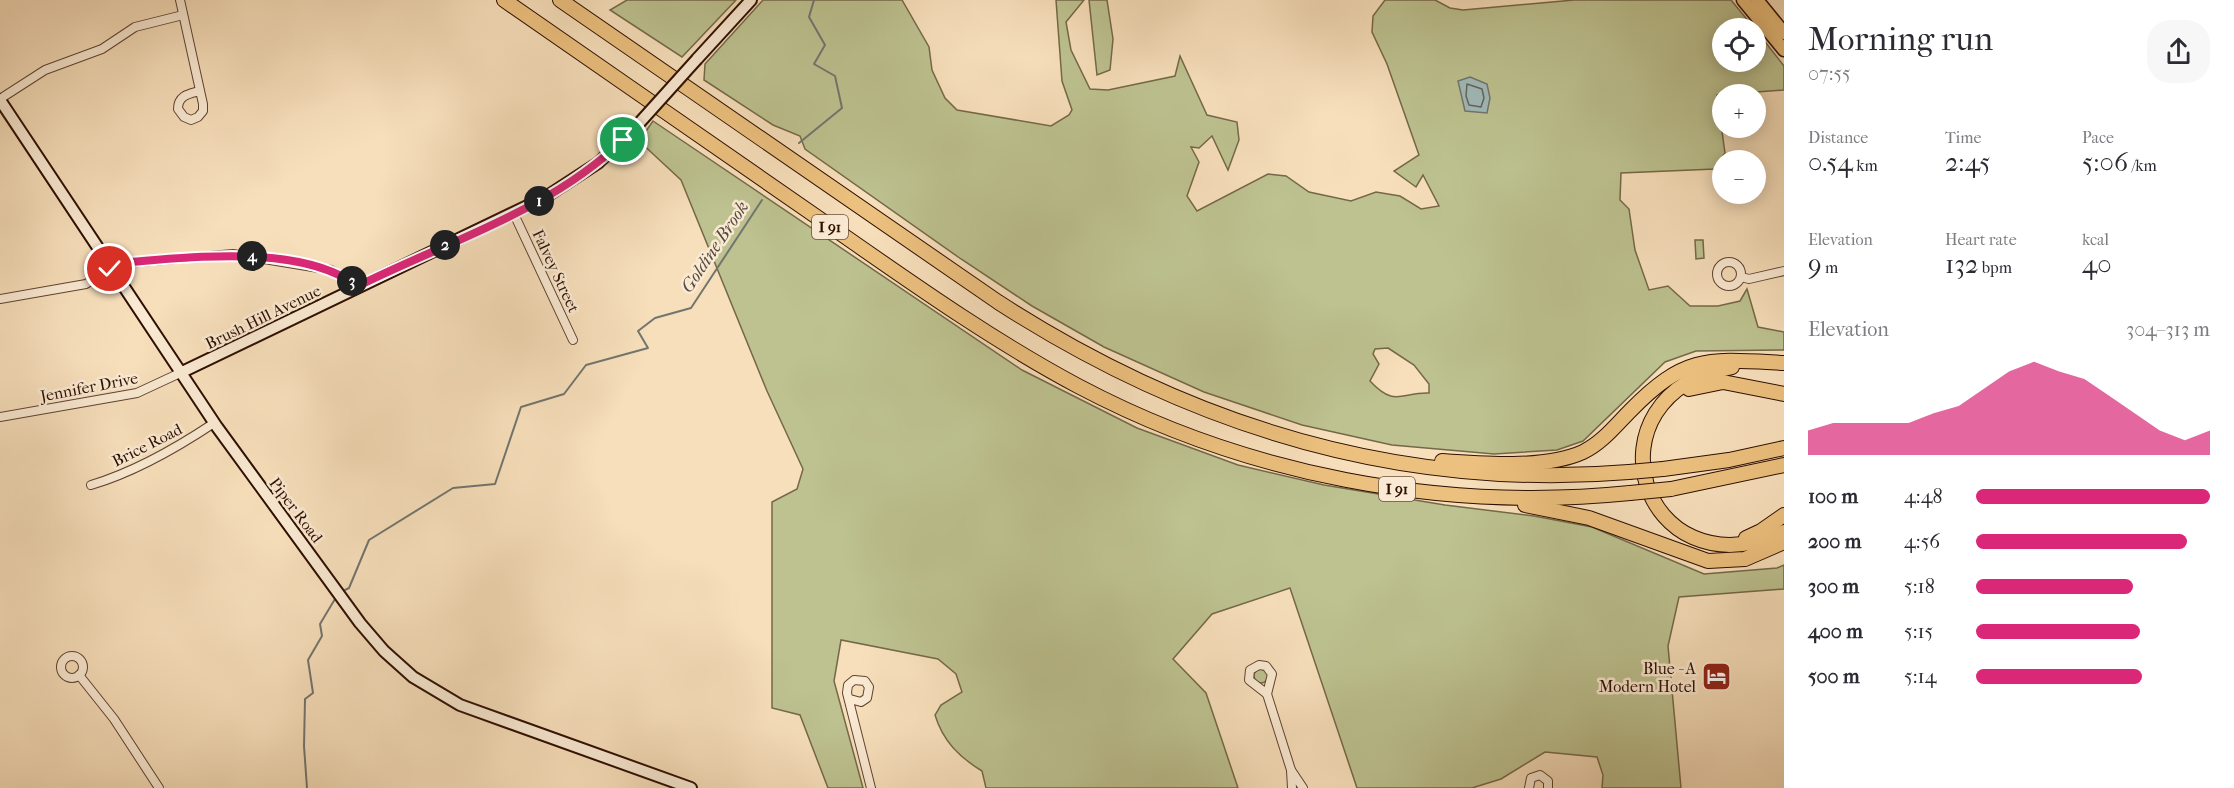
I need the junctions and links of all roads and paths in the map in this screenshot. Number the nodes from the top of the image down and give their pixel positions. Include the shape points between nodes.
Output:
1 (180, 0) edge
2 (504, 0) edge
3 (560, 0) edge
4 (751, 0) edge
5 (1743, 0) edge
6 (1757, 0) edge
7 (183, 15) junction
8 (1784, 33) edge
9 (1784, 50) edge
10 (200, 91) dead end
11 (0, 100) edge
12 (514, 214) junction
13 (110, 269) junction
14 (1784, 271) edge
15 (1741, 277) dead end
16 (358, 286) junction
17 (0, 299) edge
18 (573, 340) dead end
19 (1784, 363) edge
20 (180, 373) junction
21 (1784, 394) edge
22 (0, 417) edge
23 (214, 423) junction
24 (1650, 426) junction
25 (1784, 448) edge
26 (1366, 458) junction
27 (1784, 465) edge
28 (91, 485) dead end
29 (1443, 494) junction
30 (1784, 515) edge
31 (1784, 532) edge
32 (1691, 536) junction
33 (1784, 542) edge
34 (79, 675) dead end
35 (1267, 694) dead end
36 (850, 699) dead end
37 (1291, 770) junction
38 (159, 788) edge
39 (691, 788) edge
40 (871, 788) edge
41 (1292, 788) edge
42 (1303, 788) edge
43 (1529, 788) edge
44 (1548, 788) edge

1 - 7 street
2 - 29 highway, I 91 via 941,303 1079,387 1171,429 1260,459 1342,480
3 - 26 highway, I 91 via 977,288 1062,342 1151,388 1221,417
4 - 12 street, Brush Hill Avenue, bridge via 598,163 573,182
5 - 9 main road
6 - 8 main road
7 - 10 street
7 - 11 street via 130,29 102,49 52,66
11 - 13 street, Piper Road
12 - 16 street, Brush Hill Avenue
12 - 18 street, Falvey Street
13 - 16 street, Brush Hill Avenue via 129,262 233,254 331,270
13 - 17 street, Brush Hill Avenue via 86,284
13 - 20 street, Piper Road
14 - 15 street via 1749,279
16 - 20 street, Brush Hill Avenue
19 - 24 highway via 1728,368 1693,379 1668,398
19 - 26 highway via 1721,361 1678,370 1650,390 1599,442 1565,458 1495,463
20 - 22 street, Jennifer Drive via 137,393
20 - 23 street, Piper Road
21 - 24 highway via 1728,383 1701,385 1671,401
23 - 28 street, Brice Road via 160,456
23 - 39 street, Piper Road via 366,631 413,677 460,705
24 - 32 highway via 1642,459 1646,487 1664,517
25 - 26 highway, I 91, bridge via 1663,469 1566,475 1490,474
27 - 29 highway, I 91, bridge via 1630,494 1546,498
29 - 33 highway via 1568,513 1694,558 1713,561 1751,557
30 - 32 highway via 1761,531 1737,540 1716,542
31 - 32 highway via 1738,545 1715,544
34 - 38 street
35 - 37 street
36 - 40 street
37 - 41 street
37 - 42 street
43 - 44 street via 1531,778 1540,775 1548,781

